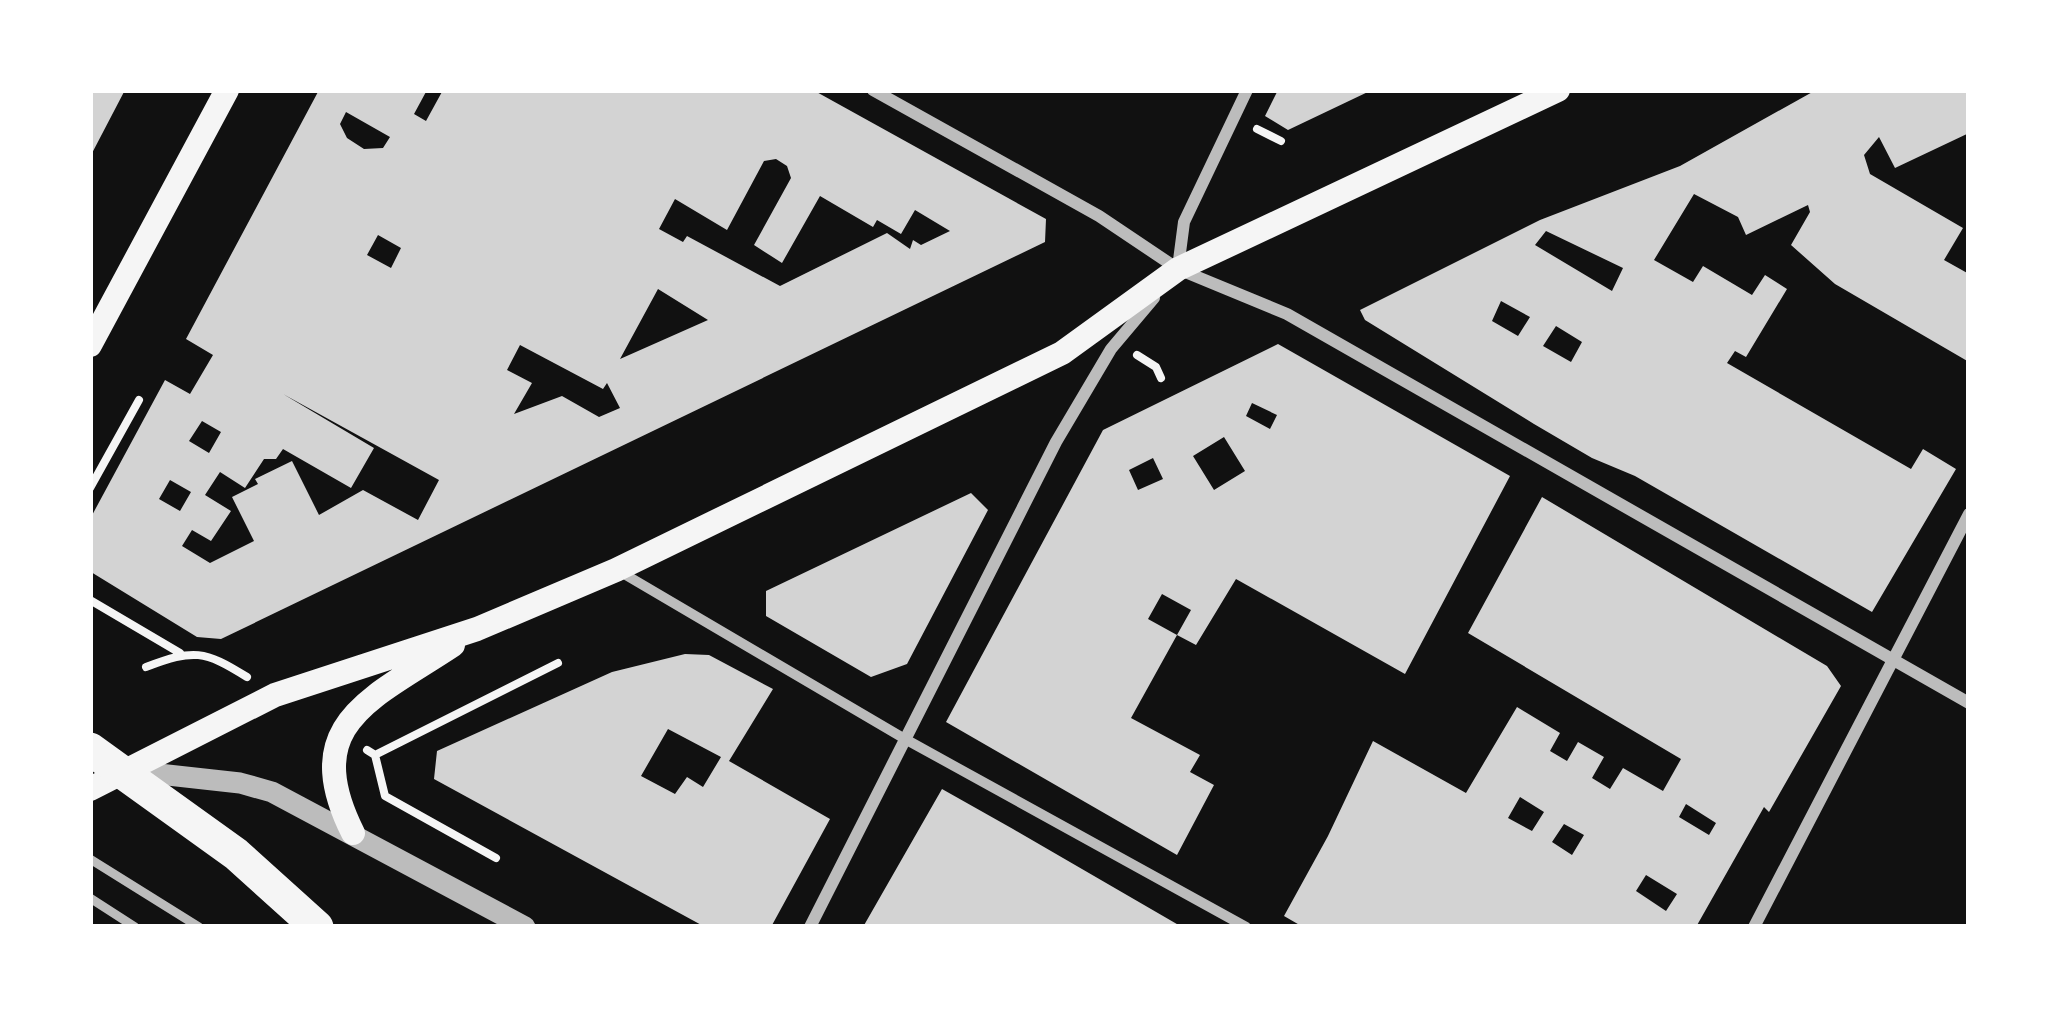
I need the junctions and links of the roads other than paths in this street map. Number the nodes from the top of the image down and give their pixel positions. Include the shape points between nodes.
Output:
1 (227, 90) edge
2 (873, 90) edge
3 (1247, 90) edge
4 (1558, 90) edge
5 (1178, 268) junction
6 (90, 345) edge
7 (1969, 514) edge
8 (1965, 534) edge
9 (616, 569) junction
10 (477, 629) junction
11 (1894, 659) junction
12 (1969, 703) edge
13 (905, 739) junction
14 (90, 749) edge
15 (123, 770) junction
16 (90, 789) edge
17 (353, 833) junction
18 (90, 859) edge
19 (90, 898) edge
20 (135, 927) edge
21 (199, 927) edge
22 (316, 927) edge
23 (525, 927) edge
24 (810, 927) edge
25 (1246, 927) edge
26 (1754, 927) edge

1 - 6 main road
2 - 5 street
3 - 5 street via 1184,222
4 - 5 main road
5 - 9 main road via 1062,353
5 - 11 street via 1288,314
5 - 13 street via 1112,349 1055,442
7 - 8 street
8 - 11 street
9 - 10 main road
9 - 13 street
10 - 15 main road via 275,695
10 - 17 main road via 375,697 340,734 332,777
11 - 12 street
11 - 26 street
13 - 24 street
13 - 25 street
14 - 15 highway
15 - 16 main road
15 - 17 street via 241,783
15 - 22 highway via 236,854
17 - 23 street
18 - 21 lane
19 - 20 lane

